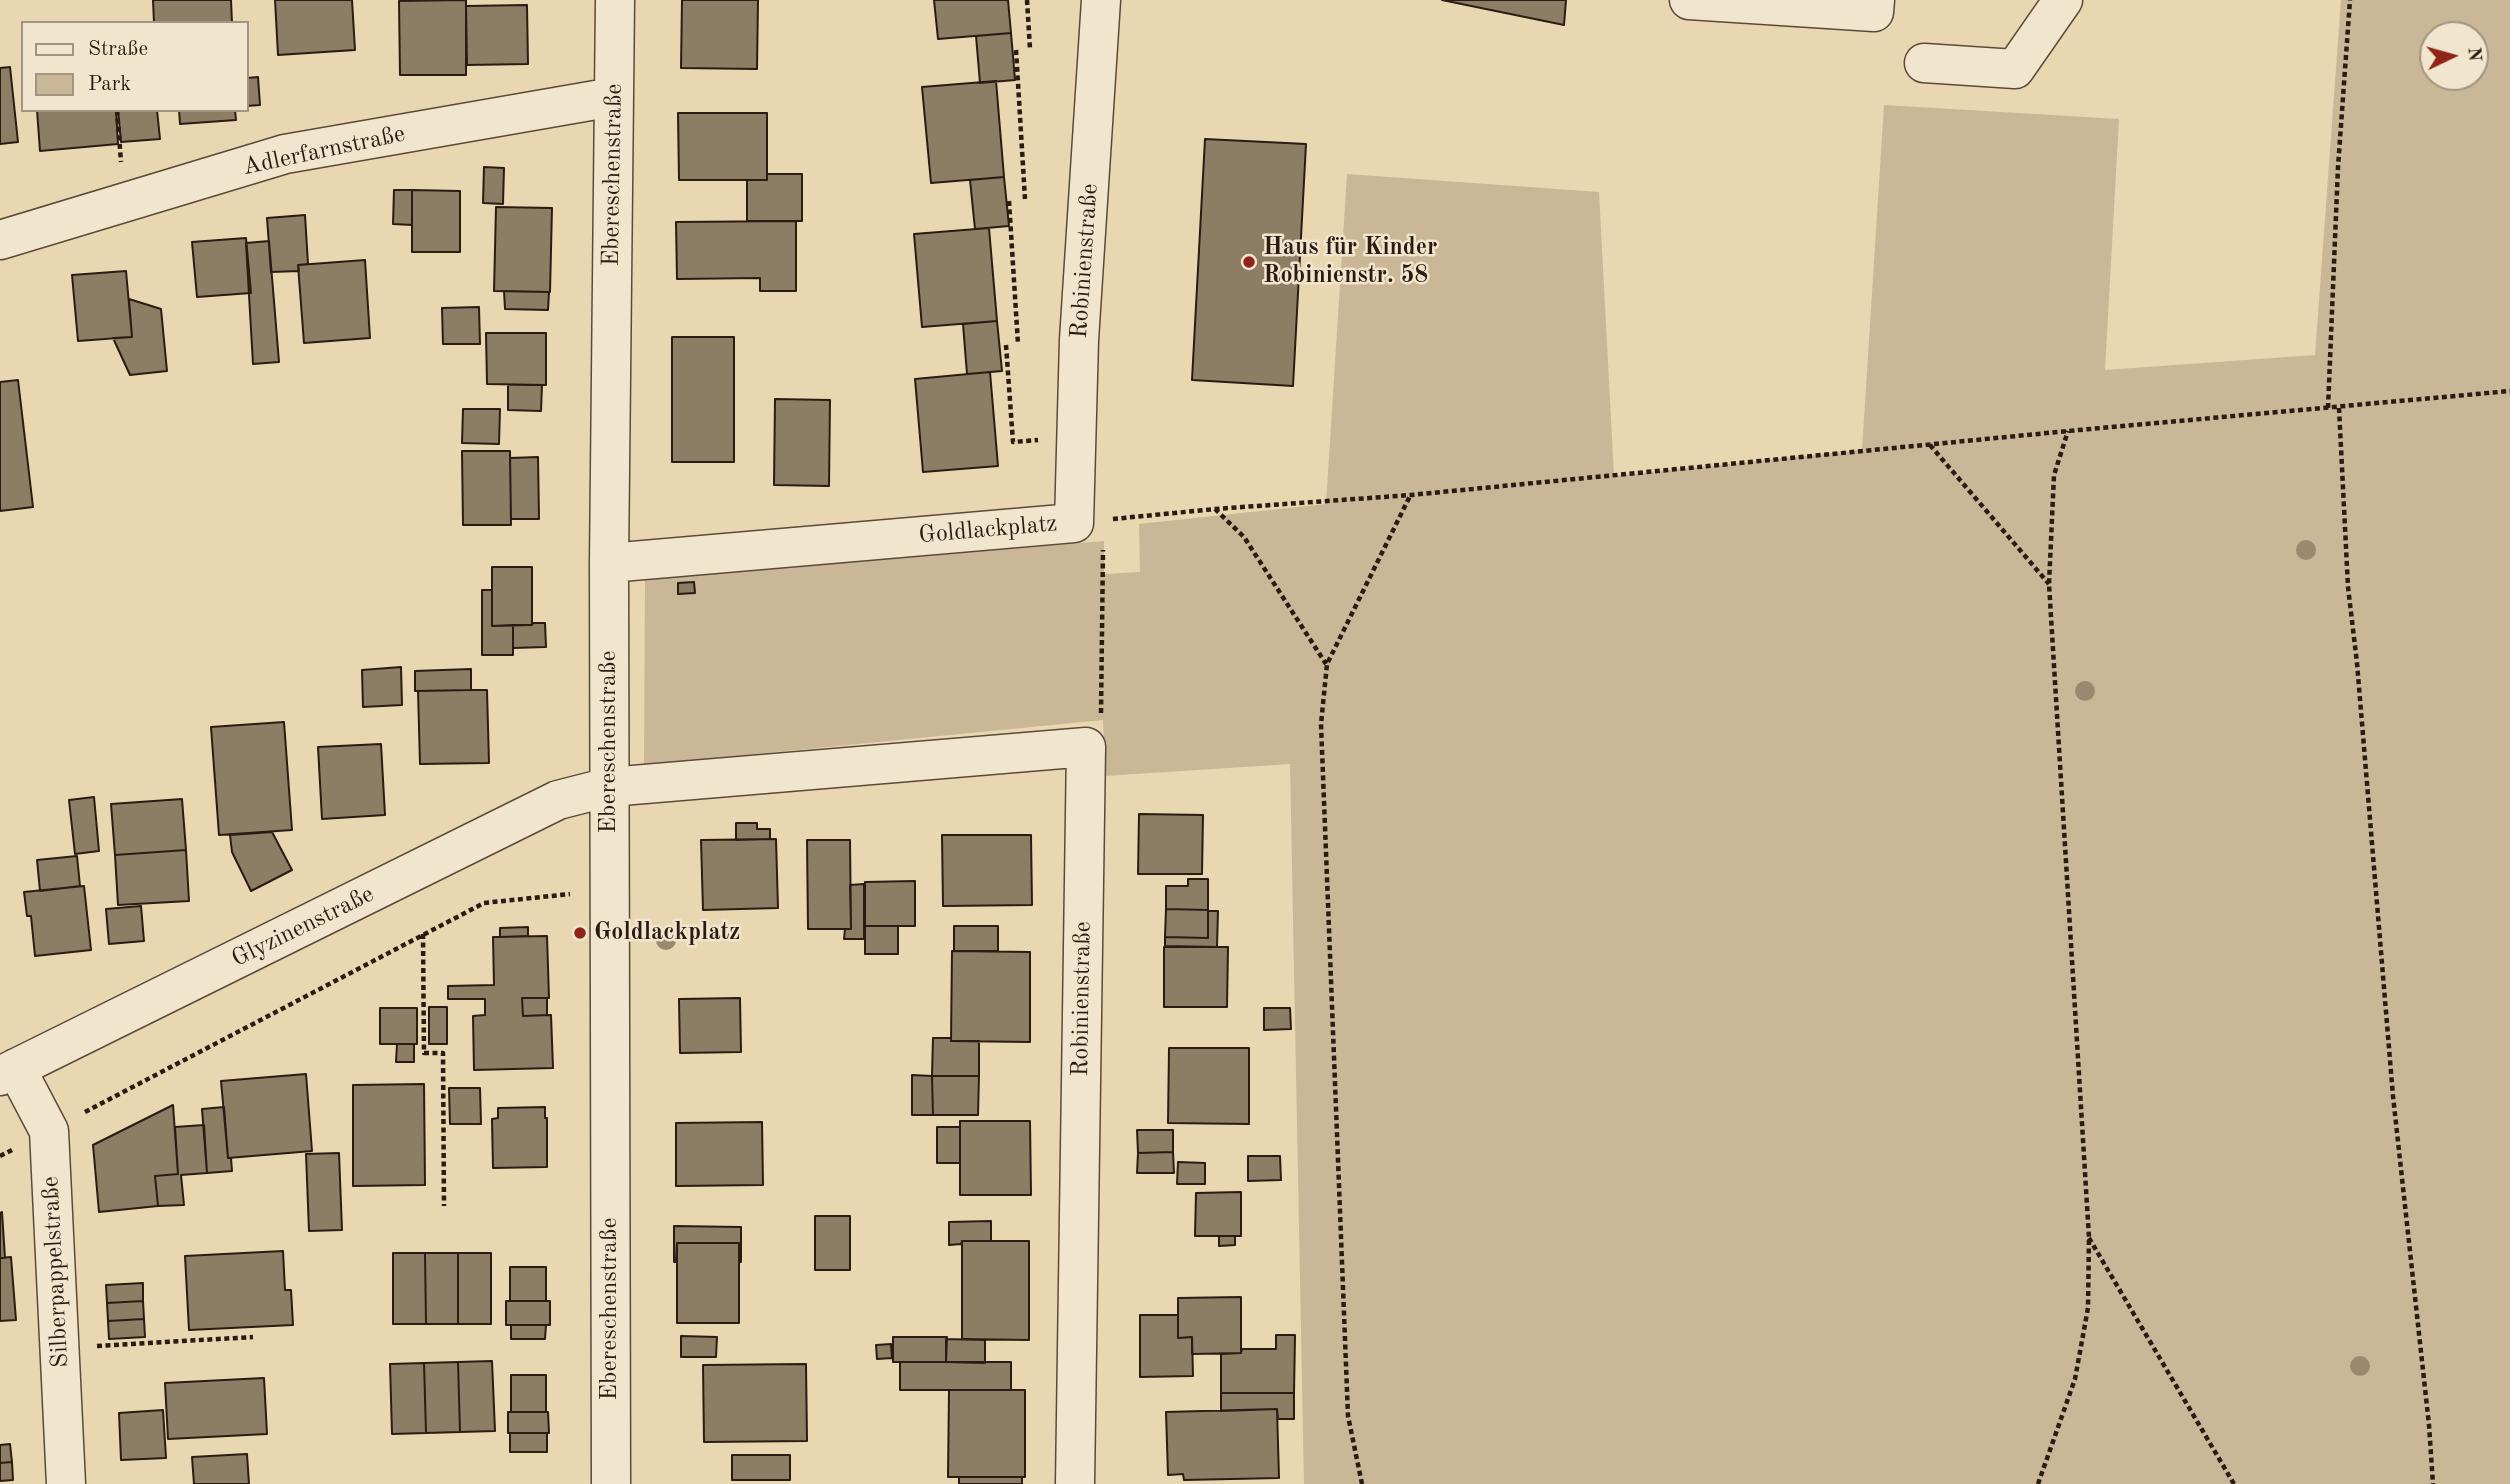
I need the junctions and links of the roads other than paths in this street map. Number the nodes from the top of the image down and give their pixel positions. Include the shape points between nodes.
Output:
1 (615, 0) edge
2 (1101, 0) edge
3 (1689, 0) edge
4 (1875, 0) edge
5 (2063, 0) edge
6 (1924, 63) dead end
7 (614, 97) junction
8 (0, 240) edge
9 (1088, 521) joint
10 (609, 563) junction
11 (609, 787) junction
12 (8, 1072) edge
13 (66, 1484) edge
14 (611, 1484) edge
15 (1075, 1484) edge

1 - 7 street, Ebereschenstraße
2 - 9 street, Robinienstraße via 1076,437
3 - 4 street via 1874,12
5 - 6 street via 2015,69
7 - 8 street, Adlerfarnstraße via 285,154
7 - 10 street, Ebereschenstraße
9 - 10 street, Goldlackplatz
10 - 11 street, Ebereschenstraße
11 - 12 street, Glyzinenstraße via 558,800
11 - 14 street, Ebereschenstraße
11 - 15 street, Robinienstraße via 1086,747
12 - 13 street, Silberpappelstraße via 49,1131

